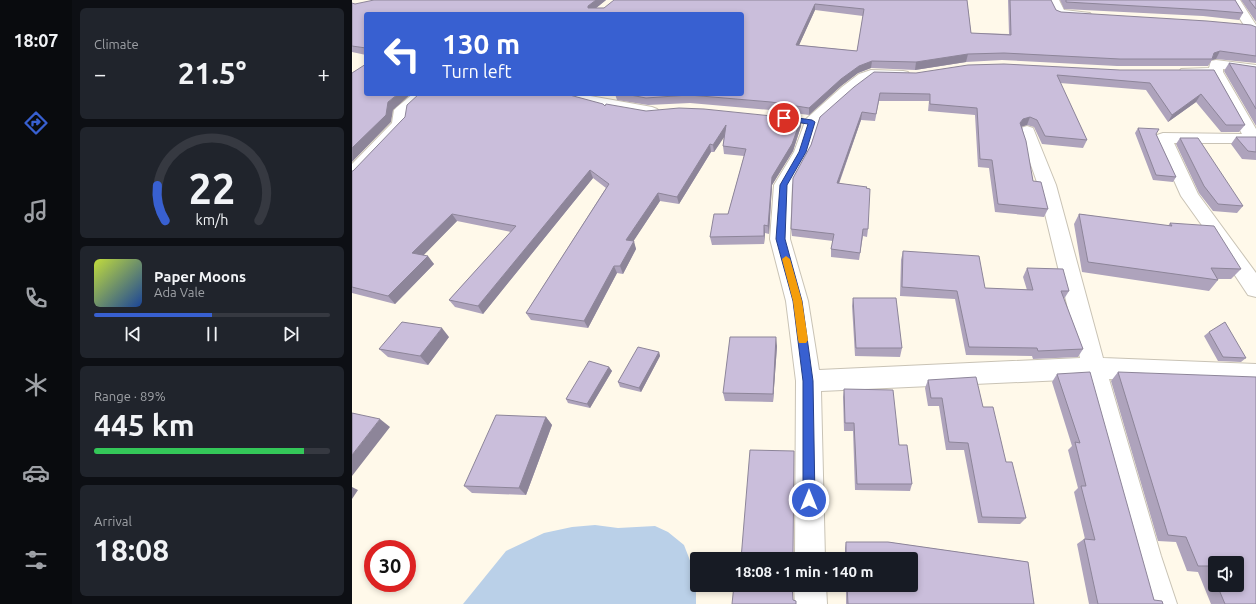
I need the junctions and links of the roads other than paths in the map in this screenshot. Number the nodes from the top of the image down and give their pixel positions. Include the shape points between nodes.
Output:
1 (1053, 0) edge
2 (1234, 0) edge
3 (1097, 17) edge
4 (1238, 25) edge
5 (1253, 29) edge
6 (1256, 68) edge
7 (1173, 72) edge
8 (1216, 72) junction
9 (915, 75) edge
10 (420, 96) edge
11 (570, 96) edge
12 (669, 111) edge
13 (1027, 131) dead end
14 (352, 174) edge
15 (1256, 290) edge
16 (1094, 368) junction
17 (1256, 374) edge
18 (808, 381) junction
19 (810, 552) edge
20 (810, 592) edge
21 (811, 604) edge
22 (1161, 604) edge

1 - 3 street via 1059,13
2 - 5 street
4 - 5 street
6 - 8 street via 1216,64
7 - 8 street
8 - 15 street via 1253,139 1163,138 1190,196
9 - 18 street via 871,74 805,121 802,152 783,185 780,239 797,301
10 - 14 street via 402,110 400,124
11 - 12 street via 648,112
13 - 16 street via 1048,185
16 - 17 street
16 - 18 street
16 - 22 street
18 - 19 street
20 - 21 street

